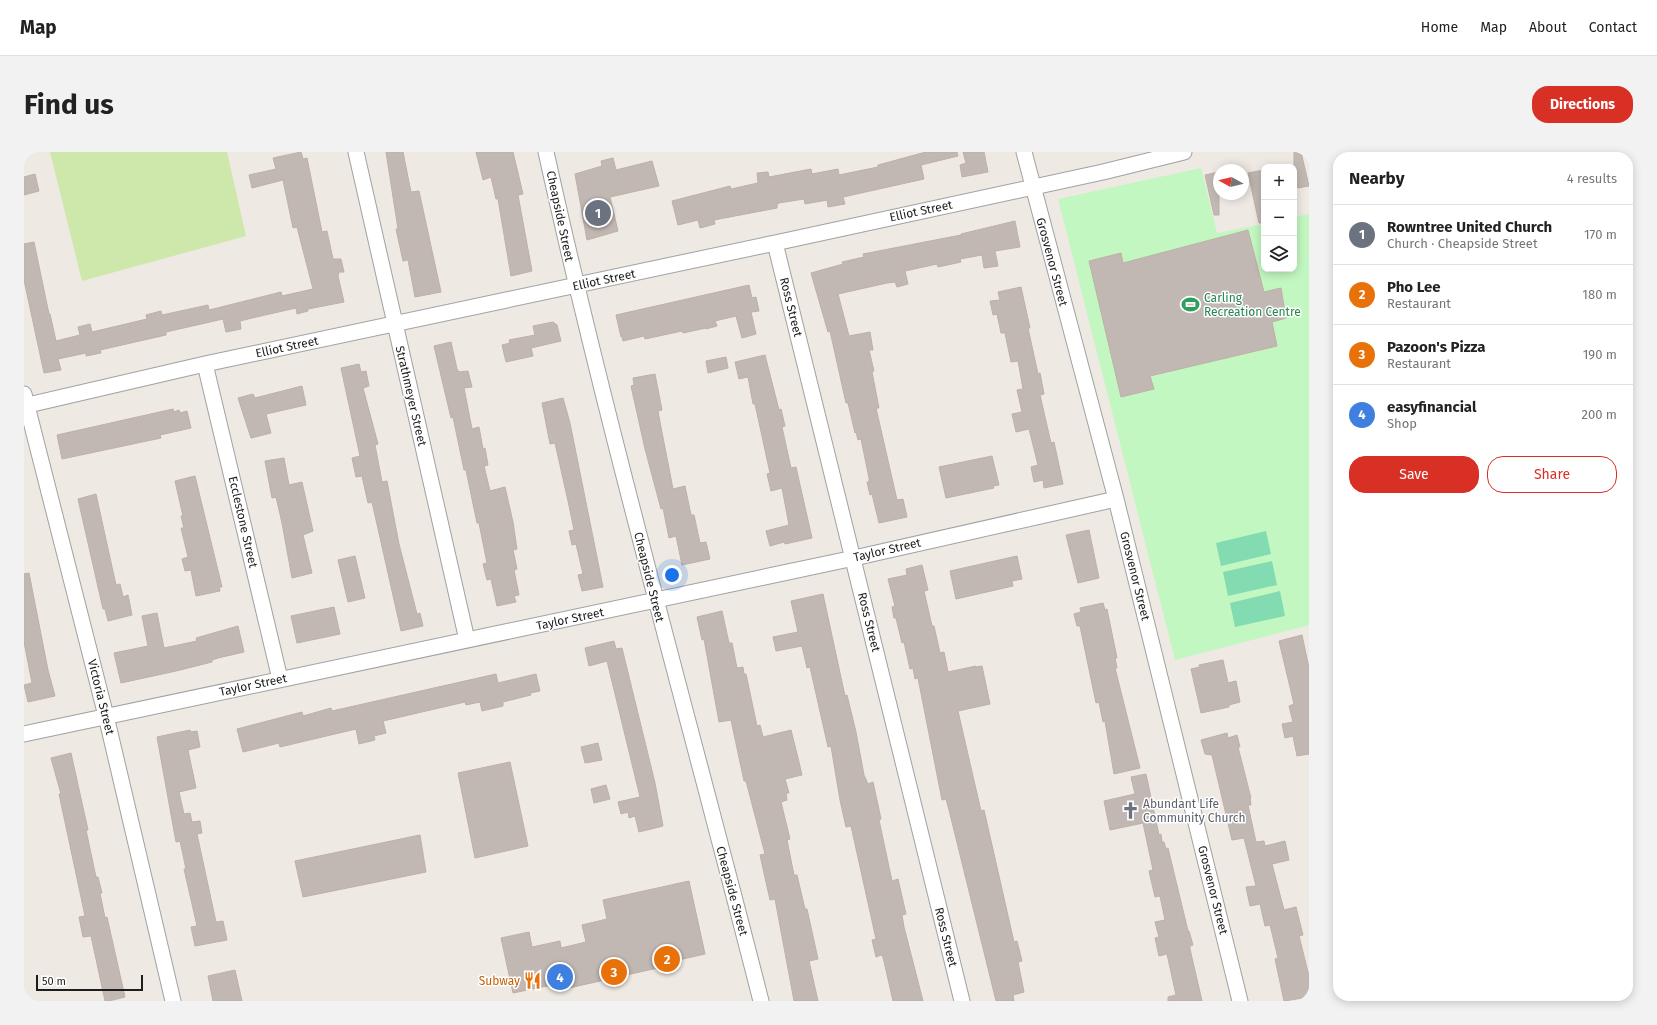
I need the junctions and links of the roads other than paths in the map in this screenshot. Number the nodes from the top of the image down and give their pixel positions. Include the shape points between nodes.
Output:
1 (356, 152) edge
2 (546, 152) edge
3 (1024, 152) edge
4 (1184, 152) edge
5 (1032, 186) junction
6 (775, 243) junction
7 (575, 286) junction
8 (394, 323) junction
9 (205, 364) junction
10 (25, 402) edge
11 (1116, 499) junction
12 (854, 558) junction
13 (655, 601) junction
14 (467, 640) junction
15 (280, 680) junction
16 (106, 716) junction
17 (24, 734) edge
18 (173, 1001) edge
19 (760, 1001) edge
20 (962, 1001) edge
21 (1240, 1001) edge

1 - 8 street, Strathmeyer Street
2 - 7 street, Cheapside Street
3 - 5 street, Grosvenor Street
4 - 5 street, Elliot Street
5 - 6 street, Elliot Street
5 - 11 street, Grosvenor Street
6 - 7 street, Elliot Street
6 - 12 street, Ross Street
7 - 8 street, Elliot Street
7 - 13 street, Cheapside Street
8 - 9 street, Elliot Street
8 - 14 street, Strathmeyer Street
9 - 10 street, Elliot Street
9 - 15 street, Ecclestone Street
10 - 16 street, Victoria Street
11 - 12 street, Taylor Street
11 - 21 street, Grosvenor Street
12 - 13 street, Taylor Street
12 - 20 street, Ross Street
13 - 14 street, Taylor Street
13 - 19 street, Cheapside Street
14 - 15 street, Taylor Street
15 - 16 street, Taylor Street
16 - 17 street, Taylor Street
16 - 18 street, Victoria Street

